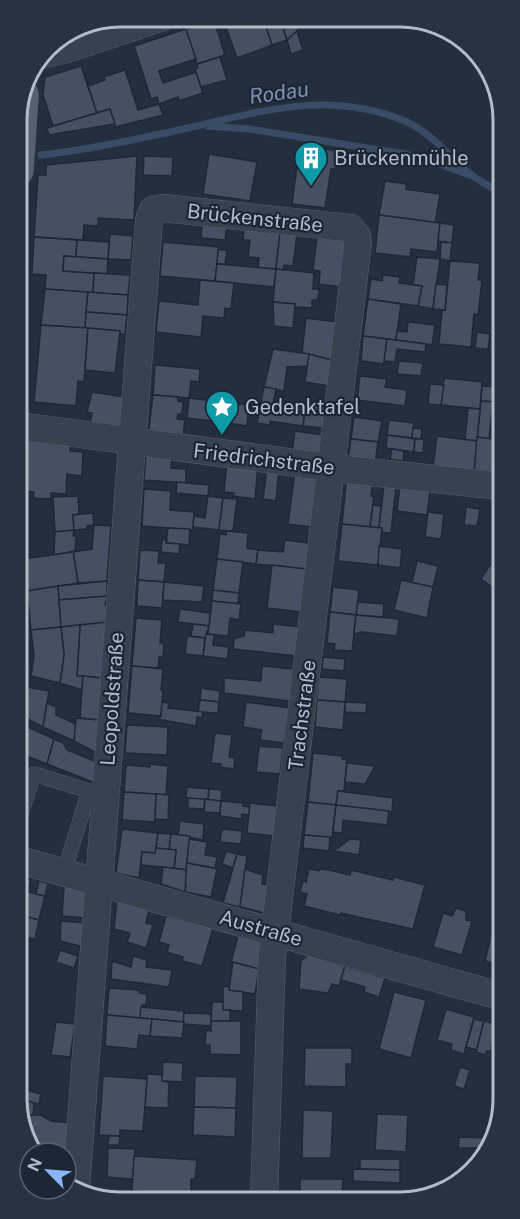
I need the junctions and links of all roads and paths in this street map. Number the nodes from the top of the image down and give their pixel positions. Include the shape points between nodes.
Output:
1 (133, 27) edge
2 (57, 51) edge
3 (153, 210) joint
4 (355, 233) joint
5 (28, 427) dead end
6 (130, 442) junction
7 (332, 468) junction
8 (493, 485) edge
9 (27, 795) edge
10 (27, 862) edge
11 (64, 872) junction
12 (100, 882) junction
13 (275, 932) junction
14 (493, 994) edge
15 (78, 1162) edge
16 (264, 1192) edge

1 - 2 street
3 - 4 street, Brückenstraße via 350,228
3 - 6 street, Leopoldstraße via 148,220
4 - 7 street, Trachstraße via 358,243
5 - 6 street, Friedrichstraße
6 - 7 street, Friedrichstraße
6 - 12 street, Leopoldstraße
7 - 8 street, Friedrichstraße
7 - 13 street, Trachstraße
9 - 11 lane via 34,774 89,791
10 - 11 street, Austraße
11 - 12 street, Austraße
12 - 13 street, Austraße
12 - 15 street, Leopoldstraße
13 - 14 street, Austraße
13 - 16 street, Trachstraße

